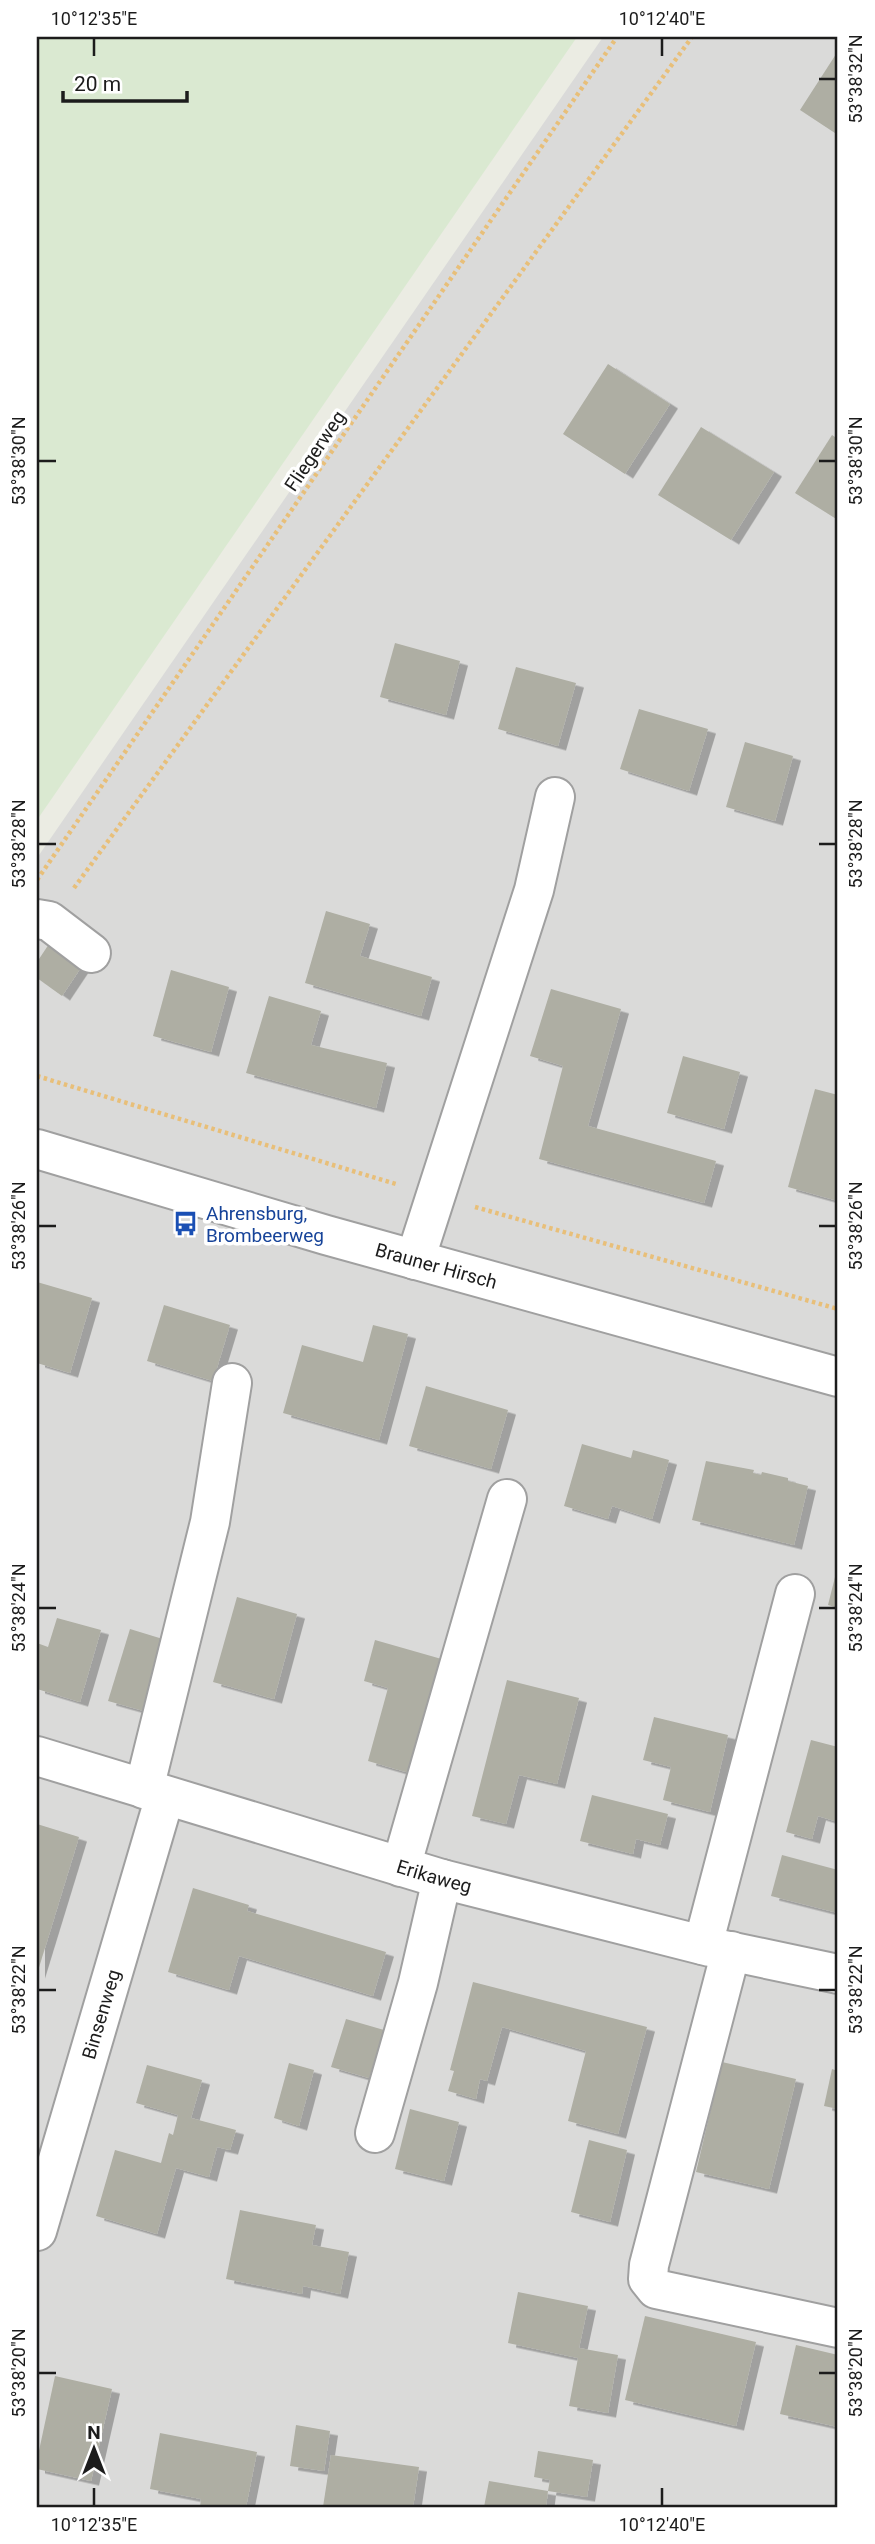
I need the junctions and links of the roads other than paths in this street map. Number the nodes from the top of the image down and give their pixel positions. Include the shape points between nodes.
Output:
1 (555, 797) dead end
2 (43, 920) edge
3 (91, 953) dead end
4 (37, 1149) edge
5 (415, 1260) junction
6 (838, 1377) edge
7 (232, 1383) dead end
8 (508, 1499) dead end
9 (795, 1594) dead end
10 (37, 1756) edge
11 (154, 1793) junction
12 (401, 1867) junction
13 (442, 1879) junction
14 (717, 1948) junction
15 (838, 1974) edge
16 (375, 2133) dead end
17 (37, 2231) edge
18 (838, 2328) edge

1 - 5 street via 534,890
2 - 3 street
4 - 5 street, Brauner Hirsch
5 - 6 street, Brauner Hirsch
7 - 11 street, Binsenweg via 210,1522
8 - 12 street
9 - 14 street
10 - 11 street, Erikaweg
11 - 12 street, Erikaweg
11 - 17 street, Binsenweg
12 - 13 street, Erikaweg
13 - 14 street, Erikaweg
13 - 16 street
14 - 15 street, Erikaweg
14 - 18 street via 648,2279 656,2289

